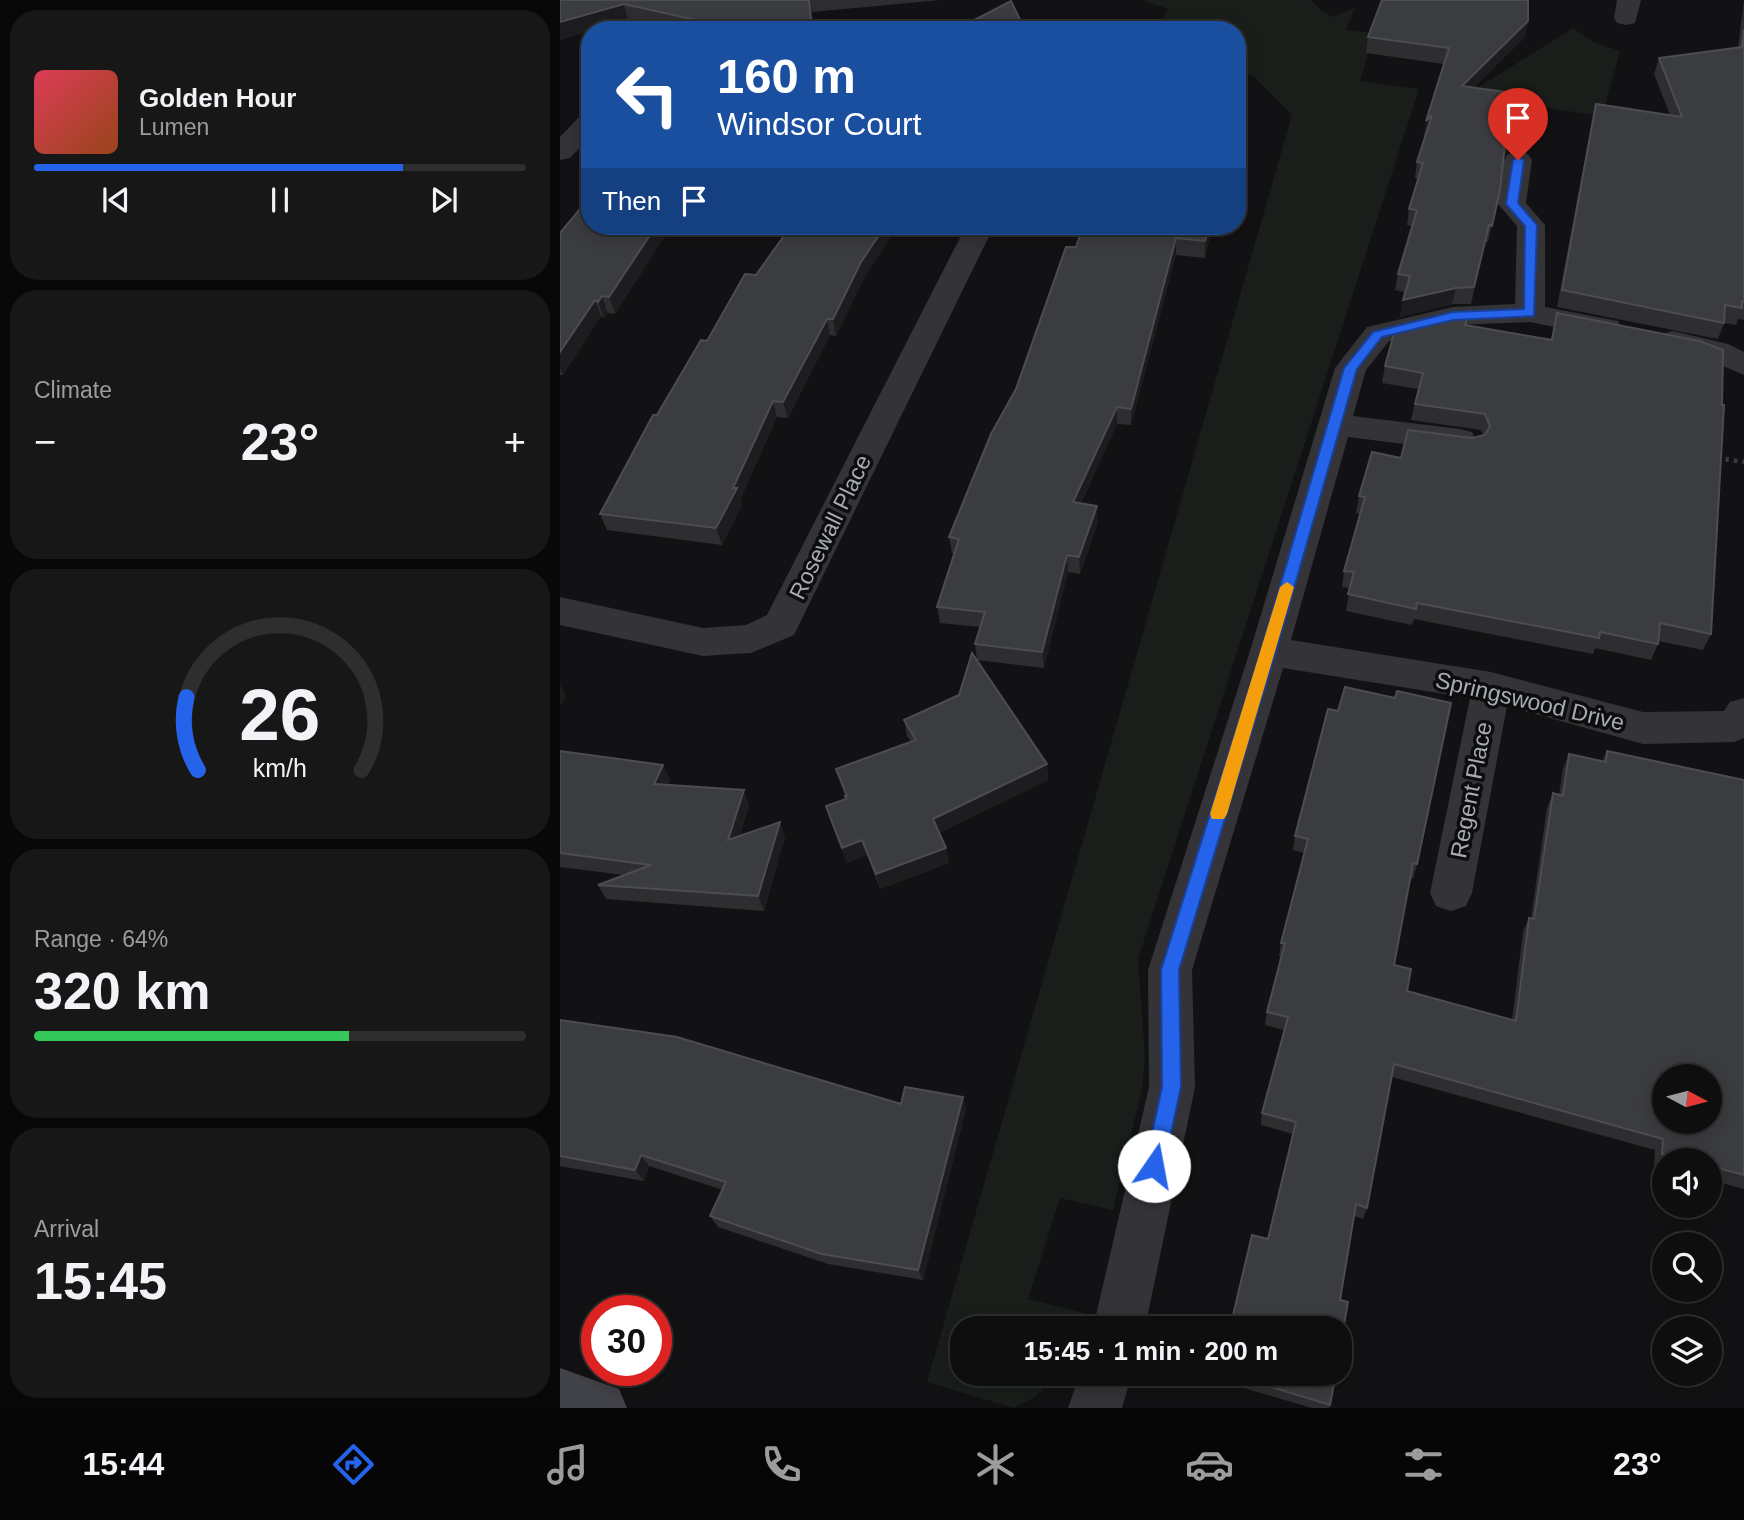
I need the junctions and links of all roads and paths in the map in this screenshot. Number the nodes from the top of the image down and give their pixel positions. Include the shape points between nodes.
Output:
1 (581, 130) edge
2 (560, 152) edge
3 (1518, 160) dead end
4 (976, 235) edge
5 (1530, 313) junction
6 (1742, 361) edge
7 (1334, 424) junction
8 (1468, 441) edge
9 (1708, 458) edge
10 (1744, 462) edge
11 (560, 611) edge
12 (1269, 651) junction
13 (1491, 687) junction
14 (1743, 715) edge
15 (1451, 893) dead end
16 (1122, 1316) edge
17 (1102, 1386) edge
18 (560, 1395) edge
19 (600, 1408) edge
20 (1095, 1408) edge

1 - 2 street
3 - 5 street via 1512,204 1531,225
4 - 11 street, Rosewall Place via 781,625 751,639 704,642
5 - 6 street via 1694,345
5 - 7 street via 1453,316 1377,334 1351,368
7 - 8 street
7 - 12 street
9 - 10 path
12 - 13 street, Springswood Drive
12 - 16 street via 1170,970 1172,1087
13 - 14 street, Springswood Drive via 1643,728 1734,726
13 - 15 street, Regent Place
17 - 20 street
18 - 19 main road

